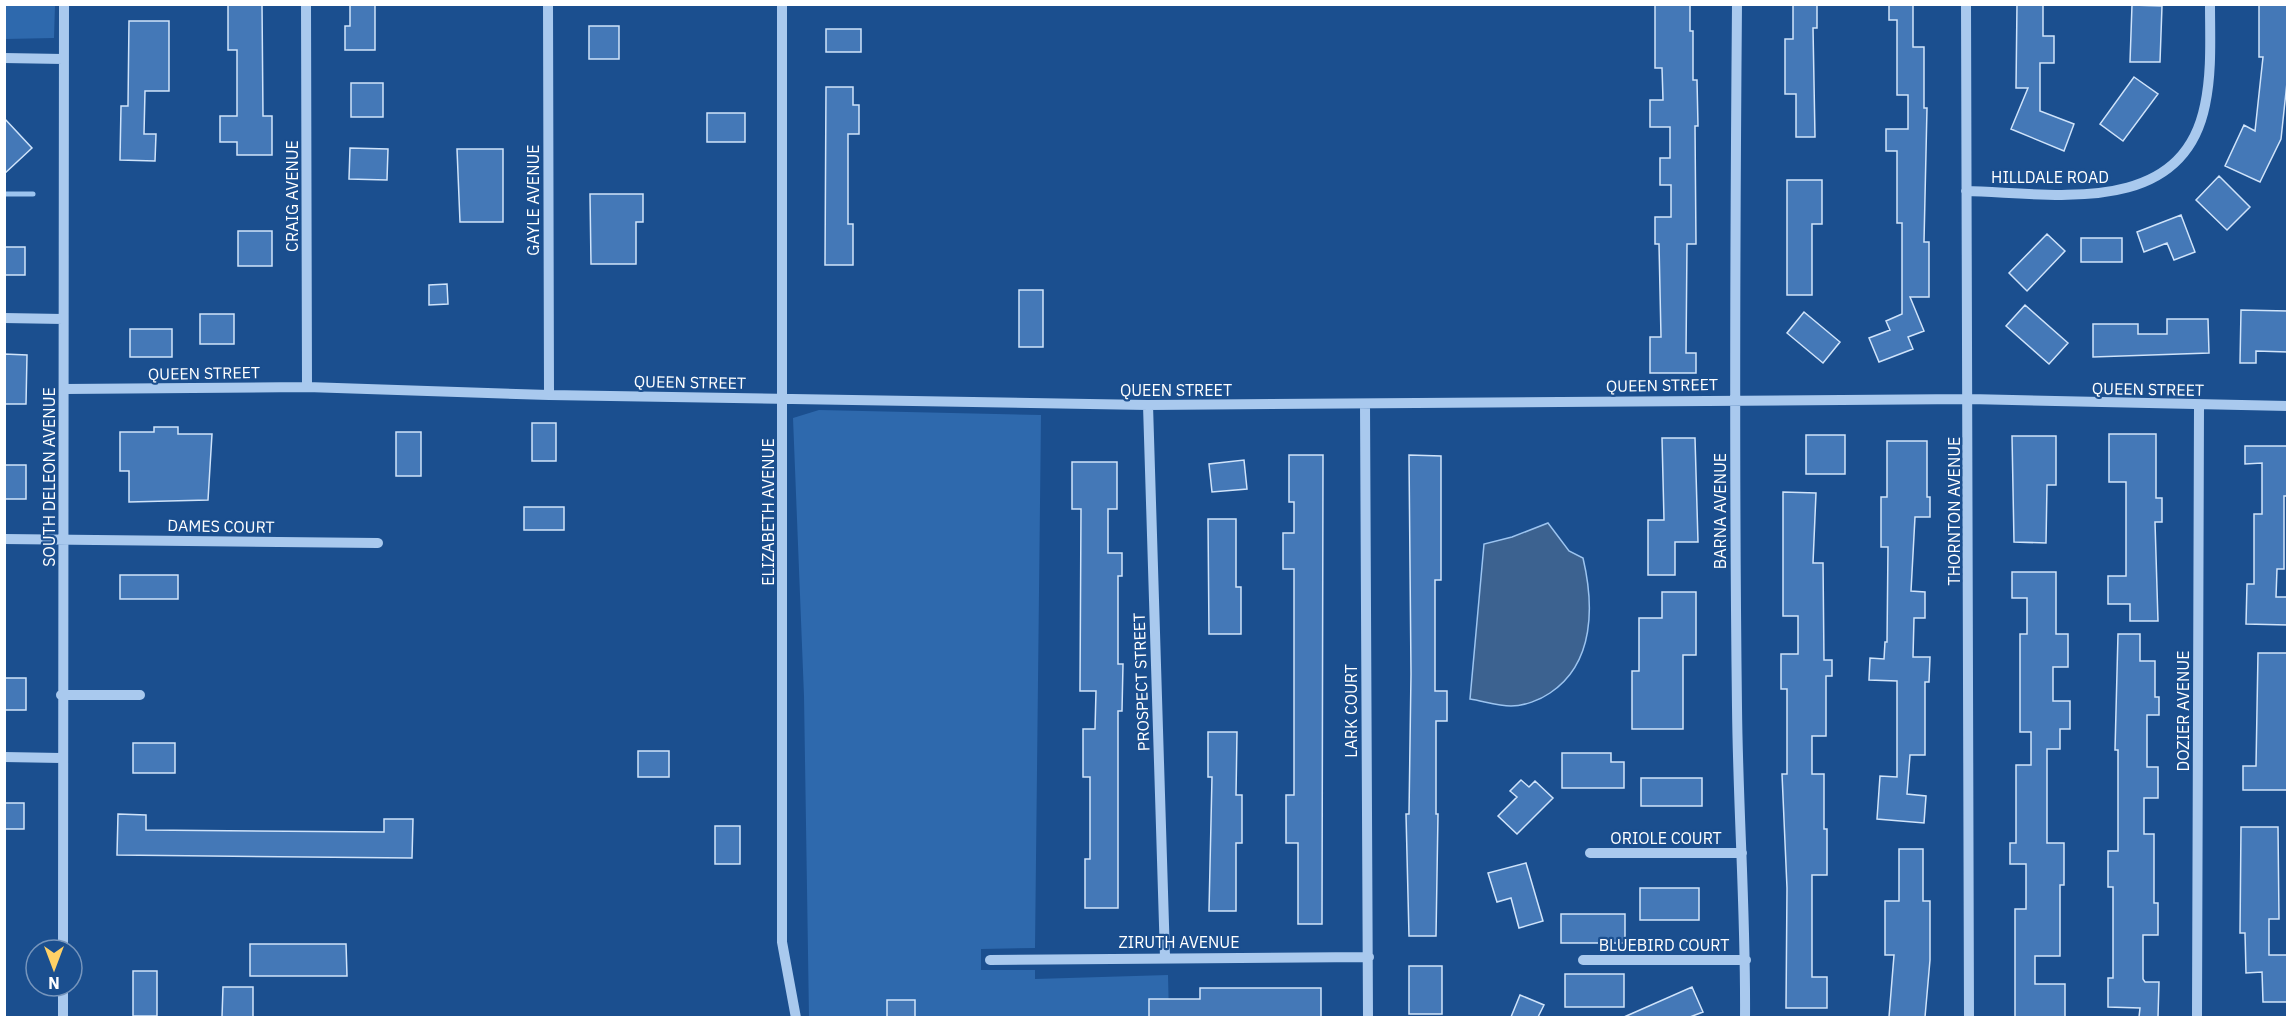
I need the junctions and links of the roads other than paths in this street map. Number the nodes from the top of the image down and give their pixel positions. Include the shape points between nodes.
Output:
1 (64, 4) edge
2 (306, 4) edge
3 (548, 4) edge
4 (782, 4) edge
5 (1737, 4) edge
6 (1966, 4) edge
7 (2210, 4) edge
8 (4, 58) edge
9 (63, 59) junction
10 (1966, 191) junction
11 (4, 318) edge
12 (63, 319) junction
13 (307, 387) junction
14 (65, 389) junction
15 (549, 395) junction
16 (783, 398) junction
17 (1969, 399) junction
18 (1734, 400) junction
19 (1365, 404) junction
20 (1148, 405) junction
21 (2199, 405) junction
22 (2288, 406) edge
23 (4, 539) edge
24 (64, 539) junction
25 (378, 543) dead end
26 (61, 695) junction
27 (140, 695) dead end
28 (4, 758) edge
29 (61, 758) junction
30 (1590, 853) dead end
31 (1742, 853) junction
32 (63, 938) edge
33 (1165, 957) junction
34 (1369, 957) junction
35 (990, 960) dead end
36 (1583, 960) dead end
37 (1746, 960) junction
38 (63, 998) edge
39 (63, 1017) edge
40 (796, 1017) edge
41 (1368, 1017) edge
42 (1745, 1017) edge
43 (1969, 1017) edge
44 (2197, 1017) edge

1 - 9 street, SOUTH DELEON AVENUE
2 - 13 street, CRAIG AVENUE
3 - 15 street, GAYLE AVENUE
4 - 16 street, ELIZABETH AVENUE
5 - 18 street, BARNA AVENUE
6 - 10 street, THORNTON AVENUE
7 - 10 street, HILLDALE ROAD via 2205,106 2193,137 2163,172 2141,185 2112,193
8 - 9 street
9 - 12 street, SOUTH DELEON AVENUE
10 - 17 street, THORNTON AVENUE
11 - 12 street
12 - 14 street, SOUTH DELEON AVENUE
13 - 14 street, QUEEN STREET
13 - 15 street, QUEEN STREET
14 - 24 street, SOUTH DELEON AVENUE
15 - 16 street, QUEEN STREET
16 - 20 street, QUEEN STREET
16 - 40 street, ELIZABETH AVENUE via 782,942
17 - 18 street, QUEEN STREET
17 - 21 street, QUEEN STREET
17 - 43 street, THORNTON AVENUE
18 - 19 street, QUEEN STREET
18 - 31 street, BARNA AVENUE
19 - 20 street, QUEEN STREET
19 - 34 street, LARK COURT
20 - 33 street, PROSPECT STREET
21 - 22 street, QUEEN STREET
21 - 44 street, DOZIER AVENUE
23 - 24 street, DAMES COURT
24 - 25 street, DAMES COURT
24 - 26 street, SOUTH DELEON AVENUE
26 - 27 street
26 - 29 street, SOUTH DELEON AVENUE
28 - 29 street
29 - 32 street, SOUTH DELEON AVENUE
30 - 31 street, ORIOLE COURT
31 - 37 street, BARNA AVENUE
33 - 34 street, ZIRUTH AVENUE
33 - 35 street, ZIRUTH AVENUE
34 - 41 street, LARK COURT
36 - 37 street, BLUEBIRD COURT
37 - 42 street, BARNA AVENUE
38 - 39 street

